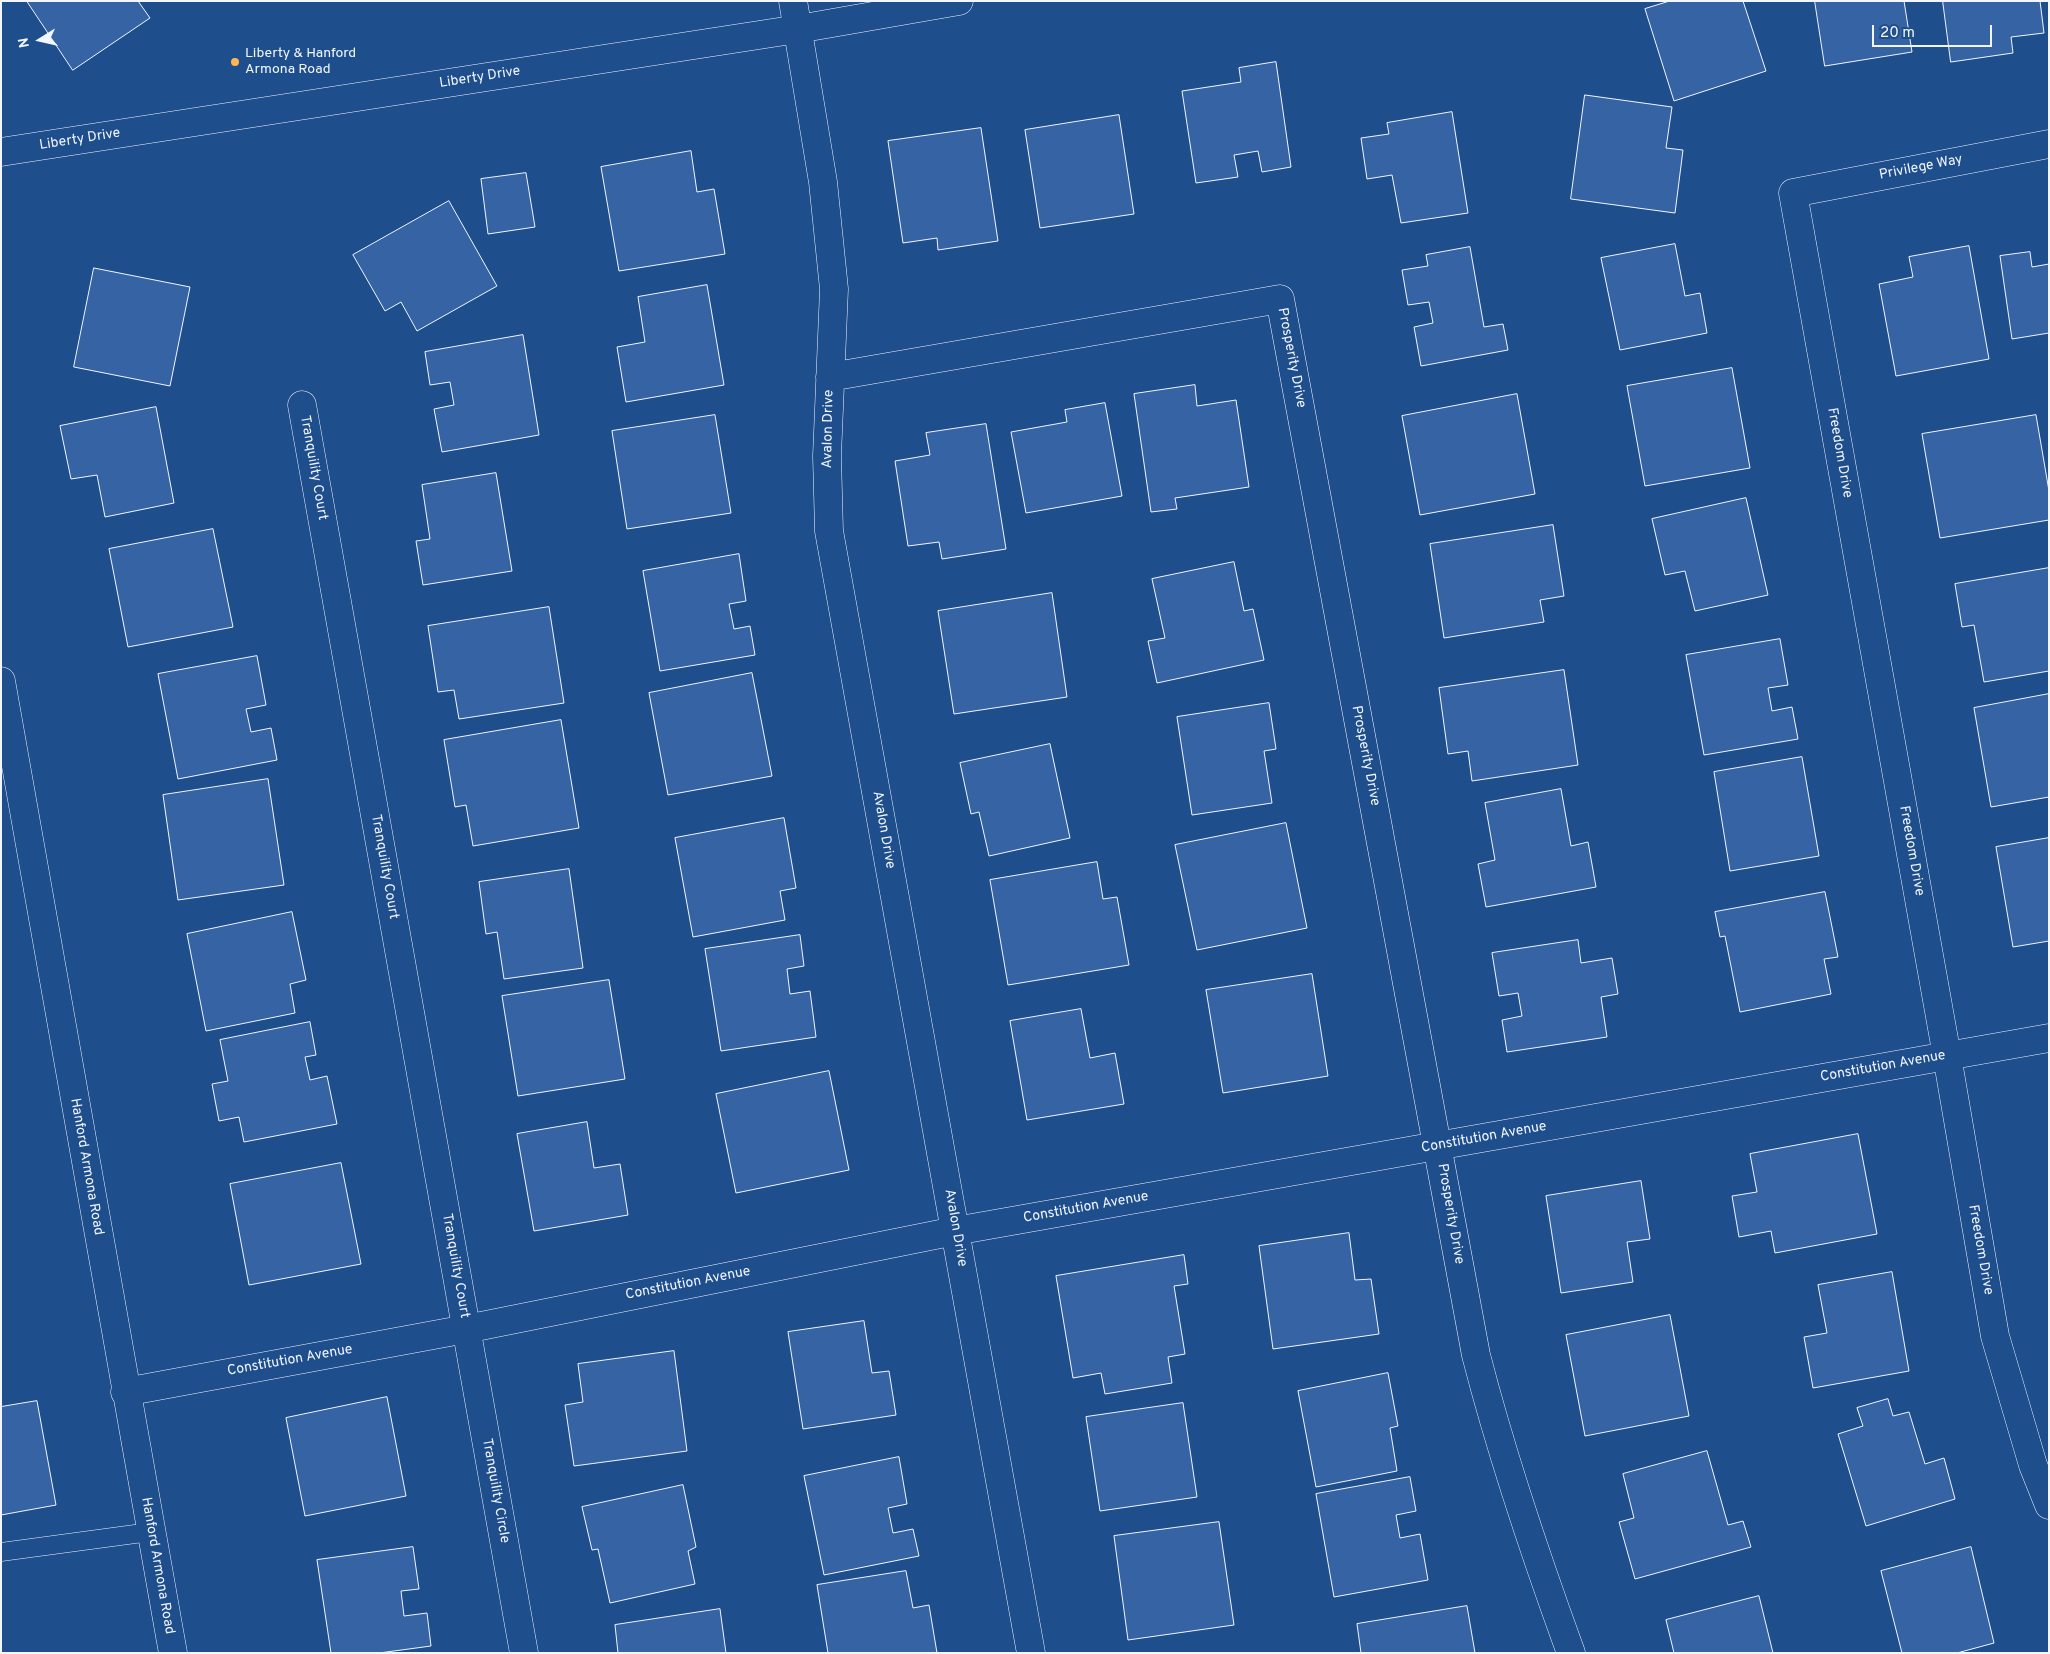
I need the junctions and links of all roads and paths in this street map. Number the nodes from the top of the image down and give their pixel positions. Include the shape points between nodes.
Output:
1 (793, 1) edge
2 (959, 1) edge
3 (798, 29) junction
4 (2049, 144) edge
5 (1, 152) edge
6 (1793, 193) joint
7 (830, 377) junction
8 (302, 405) dead end
9 (1, 682) edge
10 (2049, 1038) edge
11 (1947, 1056) junction
12 (1438, 1146) junction
13 (955, 1231) junction
14 (466, 1329) junction
15 (125, 1392) junction
16 (2049, 1505) edge
17 (150, 1532) junction
18 (1, 1552) edge
19 (173, 1653) edge
20 (524, 1653) edge
21 (1031, 1653) edge
22 (1570, 1653) edge

1 - 3 street, Avalon Drive
2 - 3 street, Liberty Drive
3 - 5 street, Liberty Drive
3 - 7 street, Avalon Drive via 823,182 834,289
4 - 6 street, Privilege Way
6 - 11 street, Freedom Drive
7 - 12 street, Prosperity Drive via 1280,300
7 - 13 street, Avalon Drive via 829,531
8 - 14 street, Tranquility Court
9 - 15 street, Hanford Armona Road
10 - 11 street, Constitution Avenue
11 - 12 street, Constitution Avenue
11 - 16 street, Freedom Drive via 1994,1336 2033,1465
12 - 13 street, Constitution Avenue
12 - 22 street, Prosperity Drive via 1476,1354 1497,1437
13 - 14 street, Constitution Avenue
13 - 21 street, Avalon Drive
14 - 15 street, Constitution Avenue
14 - 20 street, Tranquility Circle
15 - 17 street, Hanford Armona Road
17 - 18 lane
17 - 19 street, Hanford Armona Road

